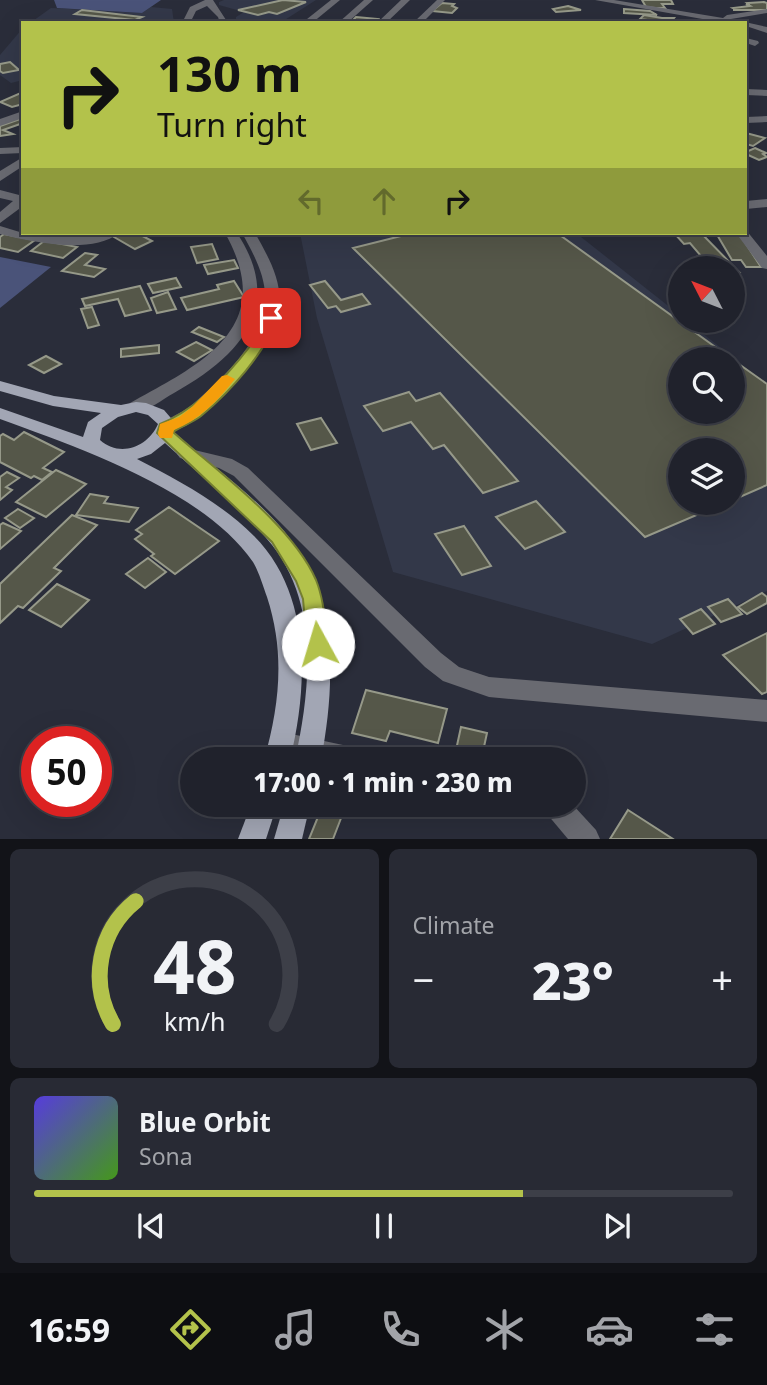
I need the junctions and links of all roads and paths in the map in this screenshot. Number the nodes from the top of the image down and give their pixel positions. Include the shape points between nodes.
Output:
1 (336, 0) edge
2 (369, 0) edge
3 (406, 0) edge
4 (441, 0) edge
5 (599, 0) edge
6 (210, 1) edge
7 (621, 1) edge
8 (663, 11) junction
9 (767, 11) edge
10 (723, 19) junction
11 (187, 21) edge
12 (224, 21) edge
13 (309, 21) edge
14 (344, 21) edge
15 (383, 21) edge
16 (419, 21) edge
17 (678, 21) edge
18 (734, 21) edge
19 (747, 24) edge
20 (767, 30) edge
21 (747, 92) edge
22 (767, 93) edge
23 (18, 111) edge
24 (767, 119) edge
25 (747, 120) edge
26 (0, 124) edge
27 (0, 148) edge
28 (21, 148) edge
29 (21, 161) edge
30 (0, 177) edge
31 (0, 194) edge
32 (21, 199) edge
33 (21, 201) edge
34 (767, 203) edge
35 (747, 205) edge
36 (0, 219) edge
37 (0, 230) edge
38 (21, 234) edge
39 (27, 235) edge
40 (105, 235) edge
41 (232, 235) edge
42 (250, 235) edge
43 (745, 235) edge
44 (767, 264) edge
45 (0, 386) edge
46 (127, 409) junction
47 (0, 413) edge
48 (166, 430) junction
49 (106, 451) junction
50 (186, 454) junction
51 (767, 711) edge
52 (281, 747) edge
53 (311, 747) edge
54 (260, 817) edge
55 (294, 817) edge
56 (567, 817) edge
57 (252, 839) edge
58 (288, 839) edge
59 (586, 839) edge

1 - 13 street
2 - 14 street
3 - 15 street
4 - 16 street
5 - 7 street
6 - 11 street via 193,9
6 - 12 street
7 - 8 street
8 - 10 street
8 - 17 street
9 - 10 street
10 - 18 street
19 - 20 street
21 - 22 street
23 - 26 street
24 - 25 street
27 - 28 street
29 - 30 street
31 - 32 street
33 - 36 street
34 - 35 street
37 - 38 street
39 - 40 street via 64,242
41 - 46 street via 246,262 252,296 242,333 220,356
42 - 48 street via 271,284 269,327 249,357 198,410
43 - 44 street
45 - 46 main road via 53,401
46 - 48 main road via 157,412 164,417
46 - 49 main road via 94,426 91,433
47 - 49 main road
48 - 49 main road via 152,447 141,452
48 - 50 main road
49 - 52 main road via 160,479 218,518 260,556 289,635 290,709
50 - 51 street via 225,463 241,472 410,640 460,678 489,687
50 - 53 main road via 278,537 306,579 320,665
54 - 57 main road
55 - 58 main road
56 - 59 street

